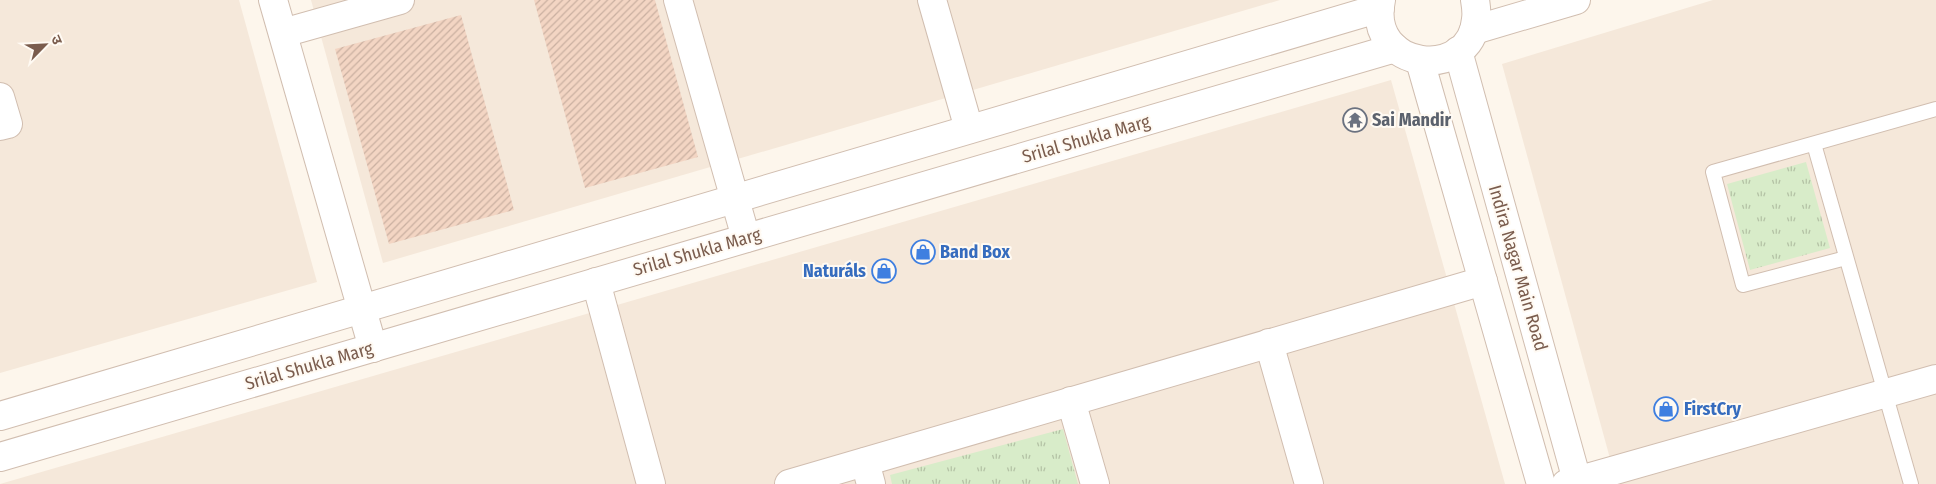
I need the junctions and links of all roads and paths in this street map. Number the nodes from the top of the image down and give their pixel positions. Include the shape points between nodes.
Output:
1 (273, 0) edge
2 (400, 0) edge
3 (678, 0) edge
4 (932, 0) edge
5 (1475, 0) edge
6 (1576, 0) edge
7 (1380, 4) edge
8 (1474, 30) junction
9 (283, 33) junction
10 (1395, 48) junction
11 (1458, 51) junction
12 (1420, 61) junction
13 (0, 97) edge
14 (1936, 110) edge
15 (0, 126) edge
16 (969, 129) junction
17 (1814, 144) junction
18 (734, 198) junction
19 (746, 238) junction
20 (1846, 258) junction
21 (1483, 281) junction
22 (596, 282) junction
23 (361, 308) junction
24 (1269, 343) junction
25 (373, 348) junction
26 (1936, 379) edge
27 (1885, 393) junction
28 (1071, 401) junction
29 (0, 416) edge
30 (0, 456) edge
31 (868, 473) edge
32 (1574, 483) edge
33 (650, 484) edge
34 (789, 484) edge
35 (1095, 484) edge
36 (1308, 484) edge
37 (1541, 484) edge
38 (1911, 484) edge

1 - 9 street
2 - 9 street
3 - 18 street
4 - 16 street
5 - 8 street
6 - 8 street
7 - 10 street via 1383,30
7 - 16 street
8 - 11 street
9 - 23 street
10 - 12 street
10 - 19 street, Srilal Shukla Marg
11 - 12 street via 1443,59
11 - 32 street, Indira Nagar Main Road
12 - 21 street, Indira Nagar Main Road
13 - 15 street via 8,124
14 - 17 lane
16 - 18 street
17 - 20 lane
17 - 20 lane via 1713,172 1743,285
18 - 19 street
18 - 23 street
19 - 22 street, Srilal Shukla Marg
20 - 27 lane
21 - 24 street
21 - 37 street, Indira Nagar Main Road
22 - 25 street, Srilal Shukla Marg
22 - 33 street
23 - 25 street
23 - 29 street
24 - 28 street
24 - 36 street
25 - 30 street, Srilal Shukla Marg
26 - 27 street
27 - 32 street
27 - 38 lane
28 - 31 street
28 - 35 street
31 - 34 street

